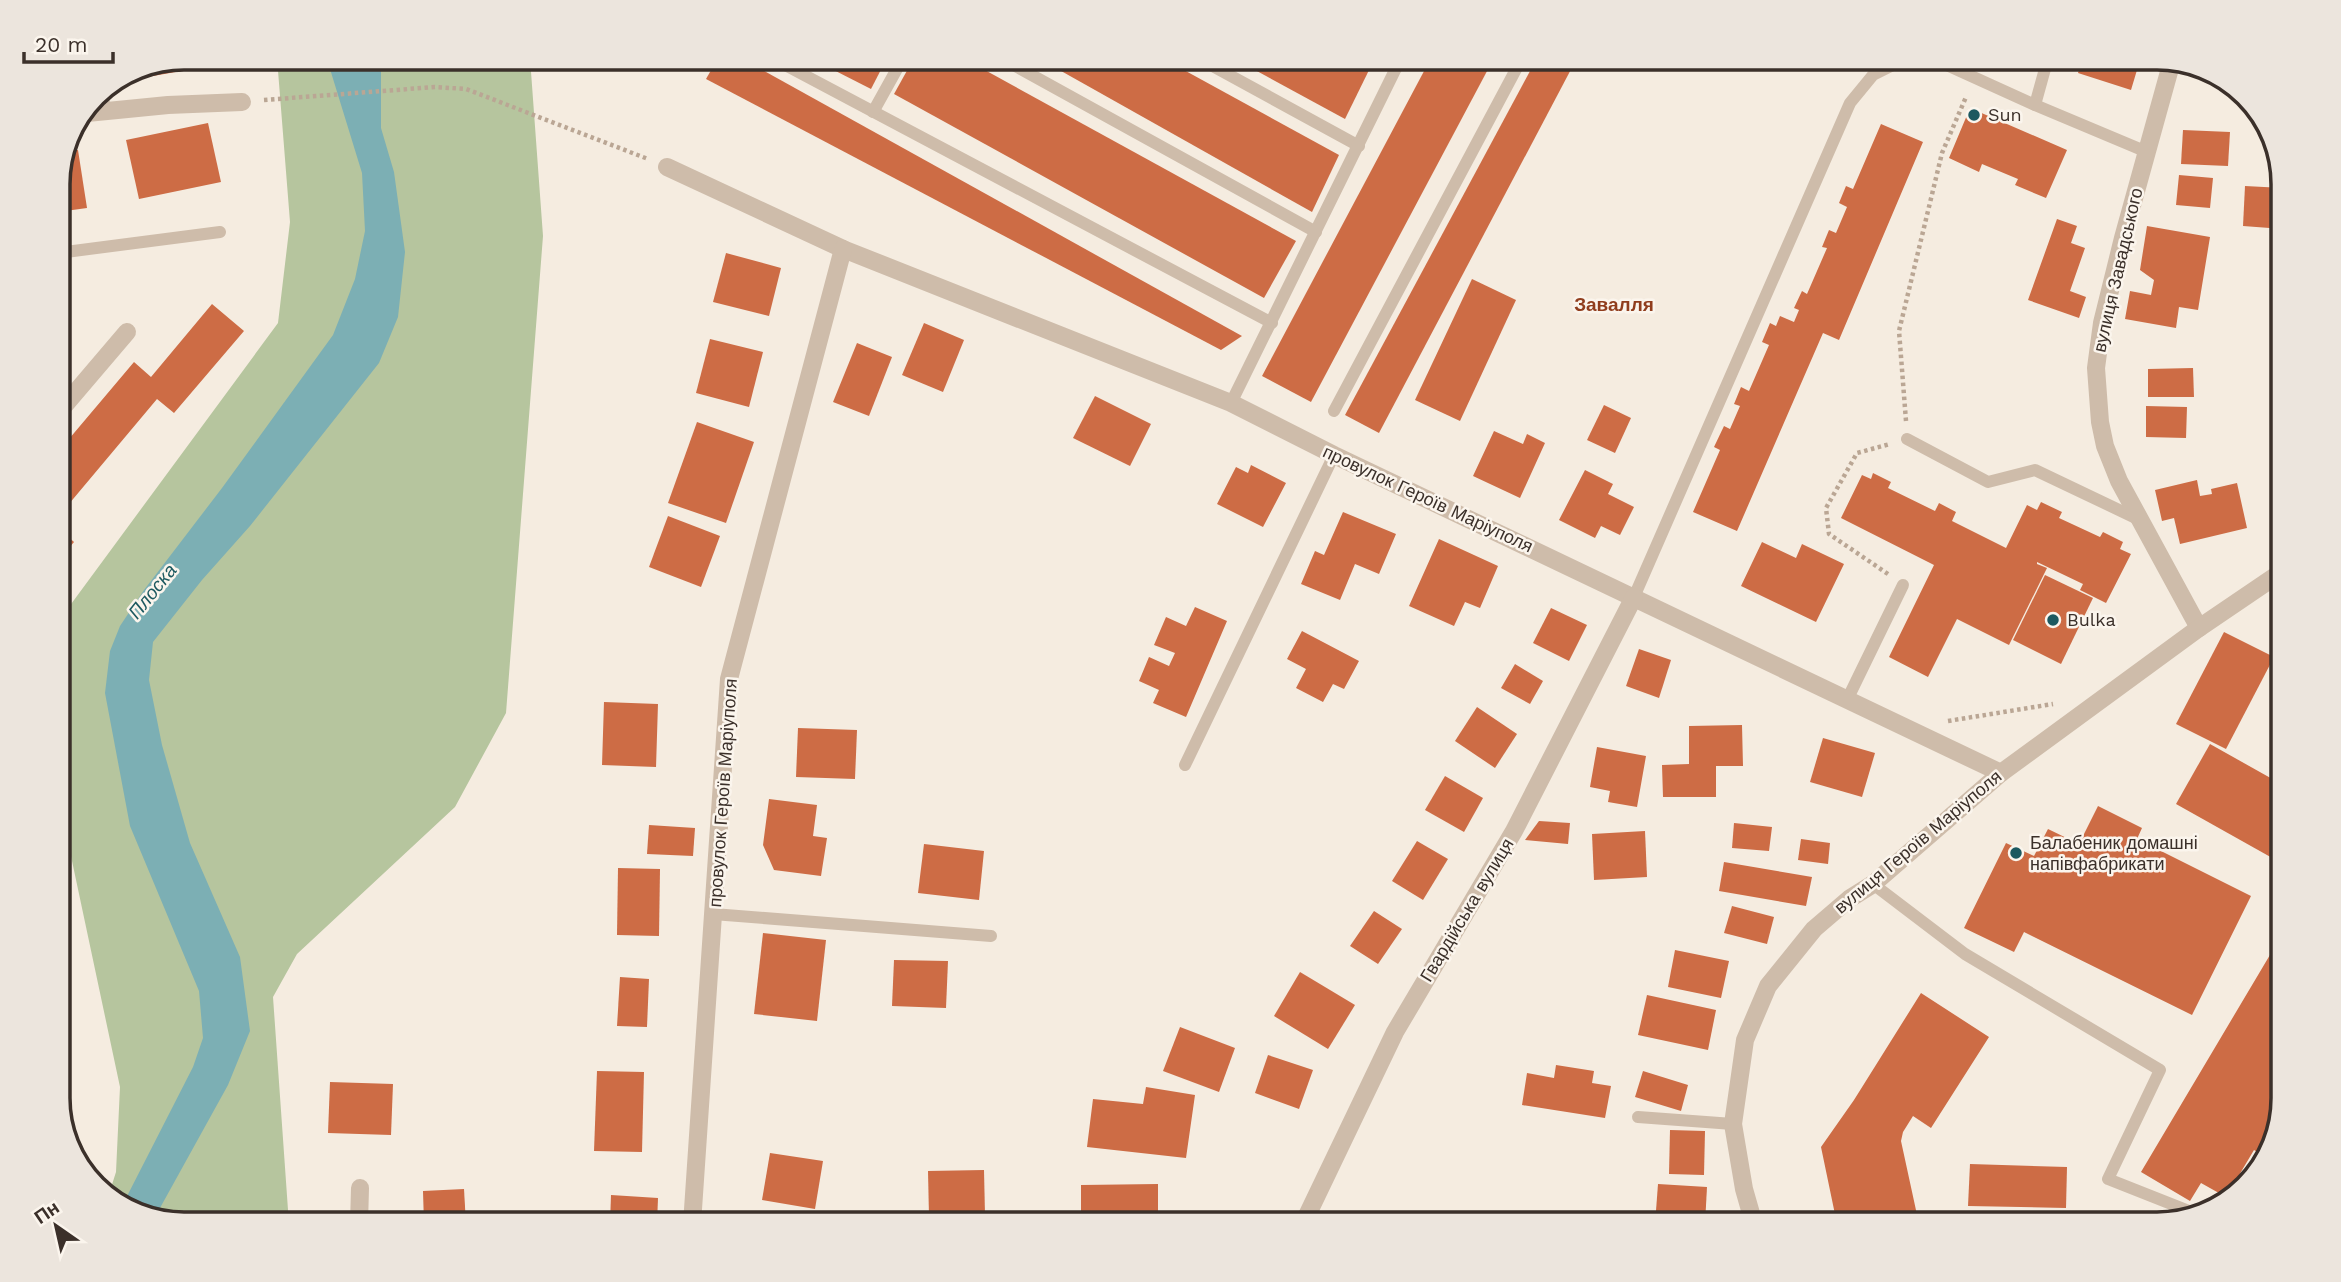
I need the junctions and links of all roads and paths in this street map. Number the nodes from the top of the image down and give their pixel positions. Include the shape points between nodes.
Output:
1 (805, 70) edge
2 (896, 70) edge
3 (1023, 70) edge
4 (1220, 70) edge
5 (1394, 70) edge
6 (1516, 70) edge
7 (1883, 70) edge
8 (1958, 70) edge
9 (2045, 70) edge
10 (2169, 71) edge
11 (1974, 77) junction
12 (104, 102) edge
13 (242, 102) joint
14 (2035, 105) junction
15 (105, 110) junction
16 (96, 111) edge
17 (873, 112) junction
18 (1359, 146) junction
19 (2147, 152) junction
20 (667, 167) joint
21 (219, 232) dead end
22 (1316, 232) junction
23 (843, 249) junction
24 (70, 251) edge
25 (1272, 323) junction
26 (128, 332) dead end
27 (70, 399) edge
28 (1231, 403) junction
29 (1334, 411) dead end
30 (1907, 439) junction
31 (1334, 455) junction
32 (2140, 520) junction
33 (2271, 579) edge
34 (1903, 584) joint
35 (1634, 597) junction
36 (2199, 628) junction
37 (1847, 700) junction
38 (2055, 704) dead end
39 (1906, 727) junction
40 (1185, 765) dead end
41 (2001, 773) junction
42 (1872, 884) junction
43 (713, 914) junction
44 (991, 936) dead end
45 (1639, 1117) dead end
46 (1733, 1125) junction
47 (359, 1188) dead end
48 (2183, 1209) edge
49 (359, 1212) edge
50 (693, 1212) edge
51 (1309, 1212) edge
52 (1751, 1212) edge

1 - 17 lane
2 - 17 lane
3 - 22 lane
4 - 18 lane
5 - 18 lane
6 - 29 lane
7 - 35 lane via 1873,75 1850,103
8 - 11 lane
9 - 14 lane
10 - 19 street, вулиця Завадського
11 - 14 lane
11 - 30 path via 1942,153 1899,331
12 - 15 lane
13 - 15 street
13 - 20 path via 435,86 466,89
14 - 19 lane
15 - 16 street
17 - 25 lane
18 - 22 lane
19 - 32 street, вулиця Завадського via 2102,323 2095,368 2105,446
20 - 23 street, провулок Героїв Маріуполя
21 - 24 lane
22 - 25 lane
23 - 28 street, провулок Героїв Маріуполя
23 - 43 street, провулок Героїв Маріуполя via 729,679
25 - 28 lane
26 - 27 street
28 - 31 street, провулок Героїв Маріуполя
30 - 32 lane via 1988,482 2035,470
30 - 34 path via 1857,453 1826,508 1829,534
31 - 35 street, провулок Героїв Маріуполя
31 - 40 lane
32 - 36 street, вулиця Завадського
33 - 36 street, вулиця Героїв Маріуполя
34 - 37 lane
35 - 37 street, провулок Героїв Маріуполя
35 - 51 street, Гвардійська вулиця via 1514,831 1395,1032
36 - 41 street, вулиця Героїв Маріуполя
37 - 39 street, провулок Героїв Маріуполя
38 - 39 path
39 - 41 street, провулок Героїв Маріуполя
41 - 42 street, вулиця Героїв Маріуполя
42 - 46 street, вулиця Героїв Маріуполя via 1814,929 1768,986 1745,1040
42 - 48 lane via 1965,954 2160,1070 2108,1179
43 - 44 lane
43 - 50 street, провулок Героїв Маріуполя
45 - 46 lane
46 - 52 street, вулиця Героїв Маріуполя
47 - 49 street

